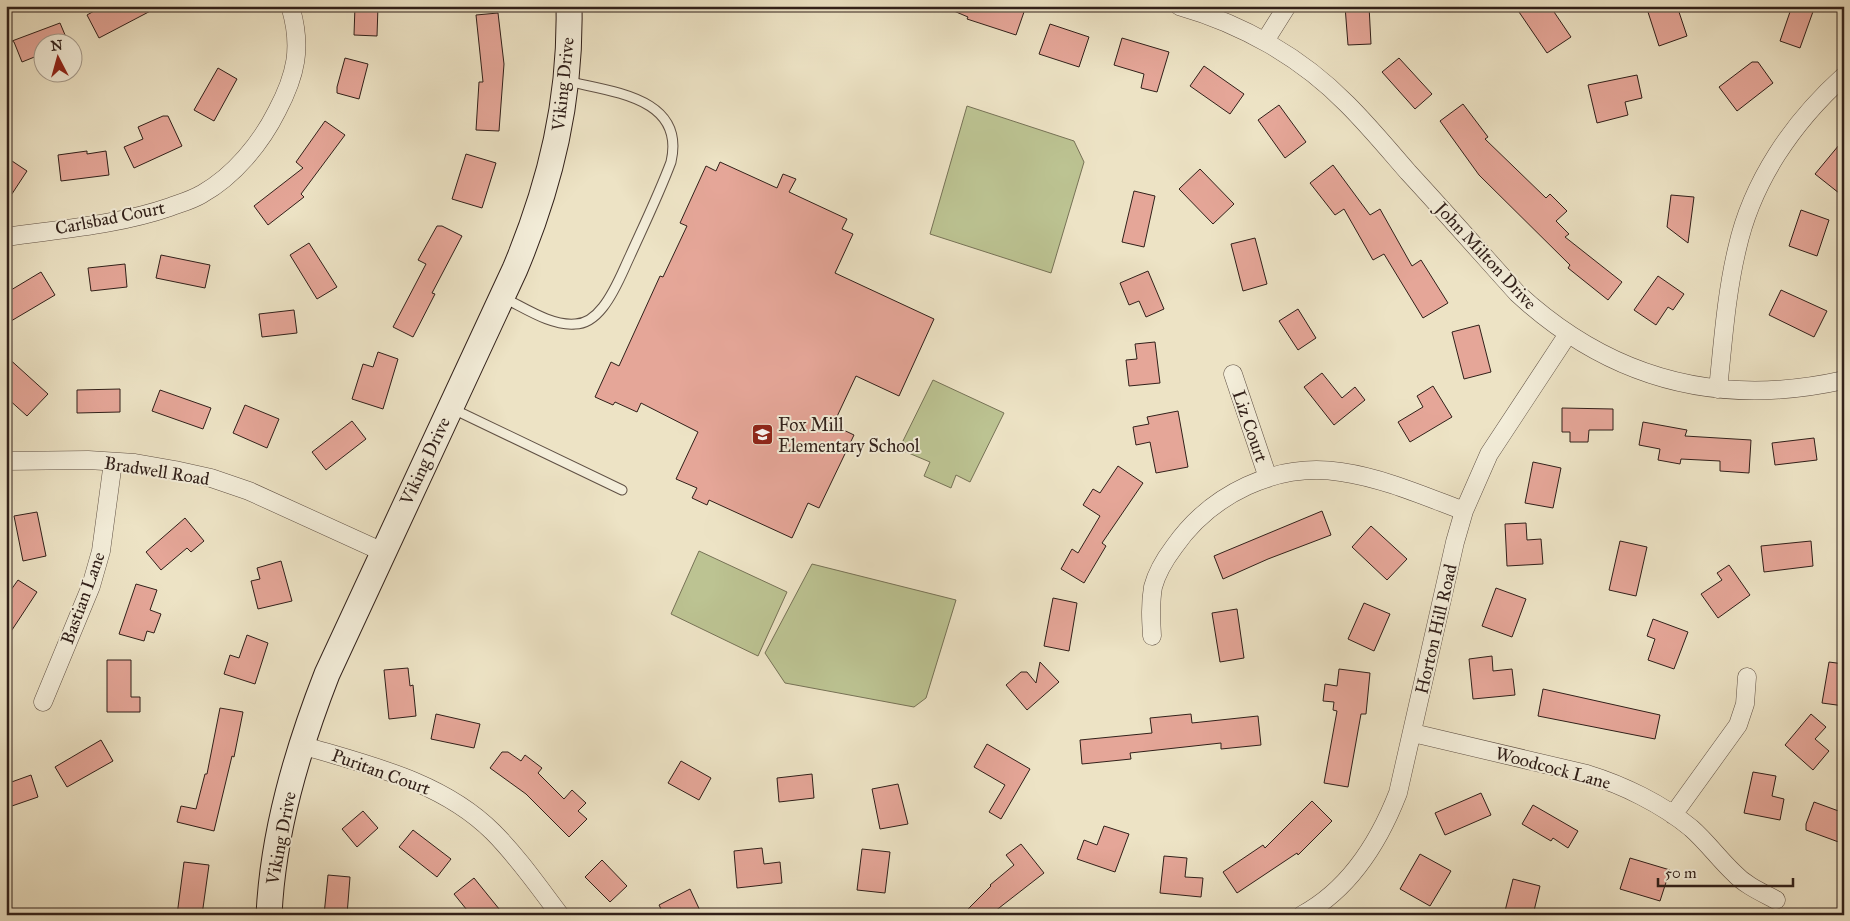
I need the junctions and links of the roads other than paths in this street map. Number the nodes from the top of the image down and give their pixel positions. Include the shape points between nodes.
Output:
1 (569, 6) edge
2 (1179, 6) edge
3 (1287, 6) edge
4 (290, 9) dead end
5 (1265, 41) junction
6 (1844, 76) edge
7 (566, 81) junction
8 (6, 237) edge
9 (502, 297) junction
10 (1568, 334) junction
11 (1233, 374) dead end
12 (1844, 380) edge
13 (1718, 389) junction
14 (450, 408) junction
15 (6, 461) edge
16 (113, 462) junction
17 (1268, 478) junction
18 (622, 490) dead end
19 (1464, 511) junction
20 (383, 552) junction
21 (1152, 636) dead end
22 (1747, 676) dead end
23 (43, 702) dead end
24 (1412, 732) junction
25 (301, 745) junction
26 (1673, 815) junction
27 (1776, 900) dead end
28 (269, 915) edge
29 (560, 915) edge
30 (1302, 915) edge

1 - 7 street, Viking Drive
2 - 5 street, John Milton Drive
3 - 5 street
4 - 8 street, Carlsbad Court via 298,45 296,67 271,123 228,174 202,194 150,214
5 - 10 street, John Milton Drive via 1294,58 1347,104 1517,293
6 - 13 street via 1820,98 1789,135 1751,205 1730,282
7 - 9 street, Viking Drive via 552,164 533,226
7 - 9 lane via 646,102 666,121 671,133 671,162 613,292 595,316 586,322 565,324
9 - 14 street, Viking Drive
10 - 13 street, John Milton Drive via 1641,371
10 - 19 street, Horton Hill Road via 1489,454
11 - 17 street, Liz Court
12 - 13 street, John Milton Drive via 1781,390 1742,392
14 - 18 lane
14 - 20 street, Viking Drive
15 - 16 street, Bradwell Road
16 - 20 street, Bradwell Road via 135,463 211,478 249,491
16 - 23 street, Bastian Lane via 102,551
17 - 19 street via 1321,470 1340,471
17 - 21 street via 1223,498 1200,516 1166,557 1154,587 1150,613
19 - 24 street, Horton Hill Road
20 - 25 street, Viking Drive via 327,674
22 - 26 street via 1746,704 1738,726
24 - 26 street, Woodcock Lane via 1605,779
24 - 30 street, Horton Hill Road via 1398,793 1388,821 1373,847 1333,893
25 - 28 street, Viking Drive via 278,841
25 - 29 street, Puritan Court via 407,778 467,810 492,830 515,855
26 - 27 street, Woodcock Lane via 1702,838 1735,874

